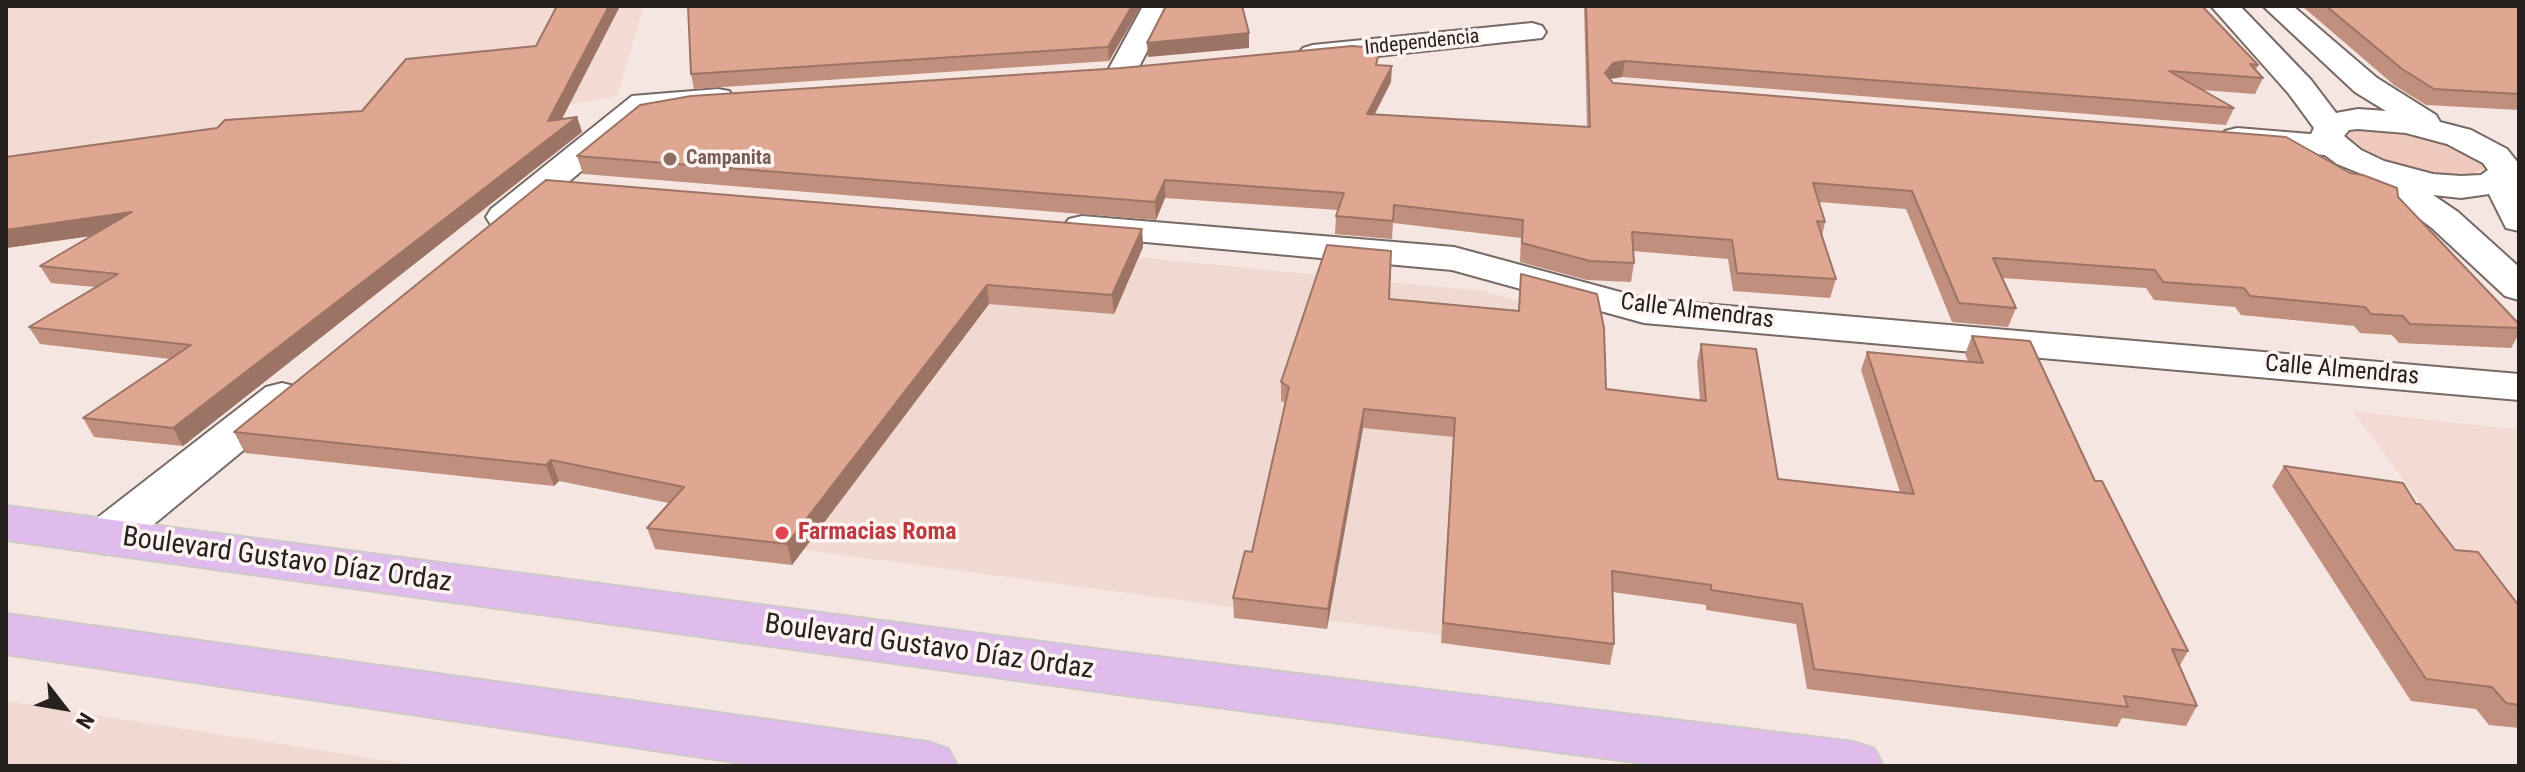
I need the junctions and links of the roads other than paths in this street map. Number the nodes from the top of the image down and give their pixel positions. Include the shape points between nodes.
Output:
1 (1157, 6) edge
2 (2225, 6) edge
3 (2277, 6) edge
4 (1532, 32) dead end
5 (1288, 56) edge
6 (1091, 74) edge
7 (751, 96) edge
8 (2436, 130) junction
9 (2207, 136) edge
10 (2332, 137) junction
11 (2505, 165) edge
12 (2372, 168) junction
13 (545, 184) junction
14 (592, 188) edge
15 (2519, 220) edge
16 (1051, 224) edge
17 (472, 243) edge
18 (2519, 288) edge
19 (313, 371) edge
20 (2519, 387) edge
21 (6, 523) edge
22 (106, 537) junction
23 (6, 634) edge
24 (927, 766) edge
25 (1853, 766) edge

1 - 6 street via 1137,71
2 - 10 street via 2300,87
3 - 8 street via 2366,85
4 - 5 street, Independencia
7 - 13 street via 643,103
8 - 10 street via 2358,119 2340,122
8 - 11 street via 2480,147
9 - 10 street
10 - 12 street
11 - 12 street via 2484,185 2461,187
11 - 15 street
12 - 18 street via 2445,220
13 - 14 street
13 - 17 street
16 - 20 street, Calle Almendras via 1454,259 1644,311
19 - 22 street
21 - 22 main road, Boulevard Gustavo Díaz Ordaz
22 - 25 main road, Boulevard Gustavo Díaz Ordaz
23 - 24 main road

